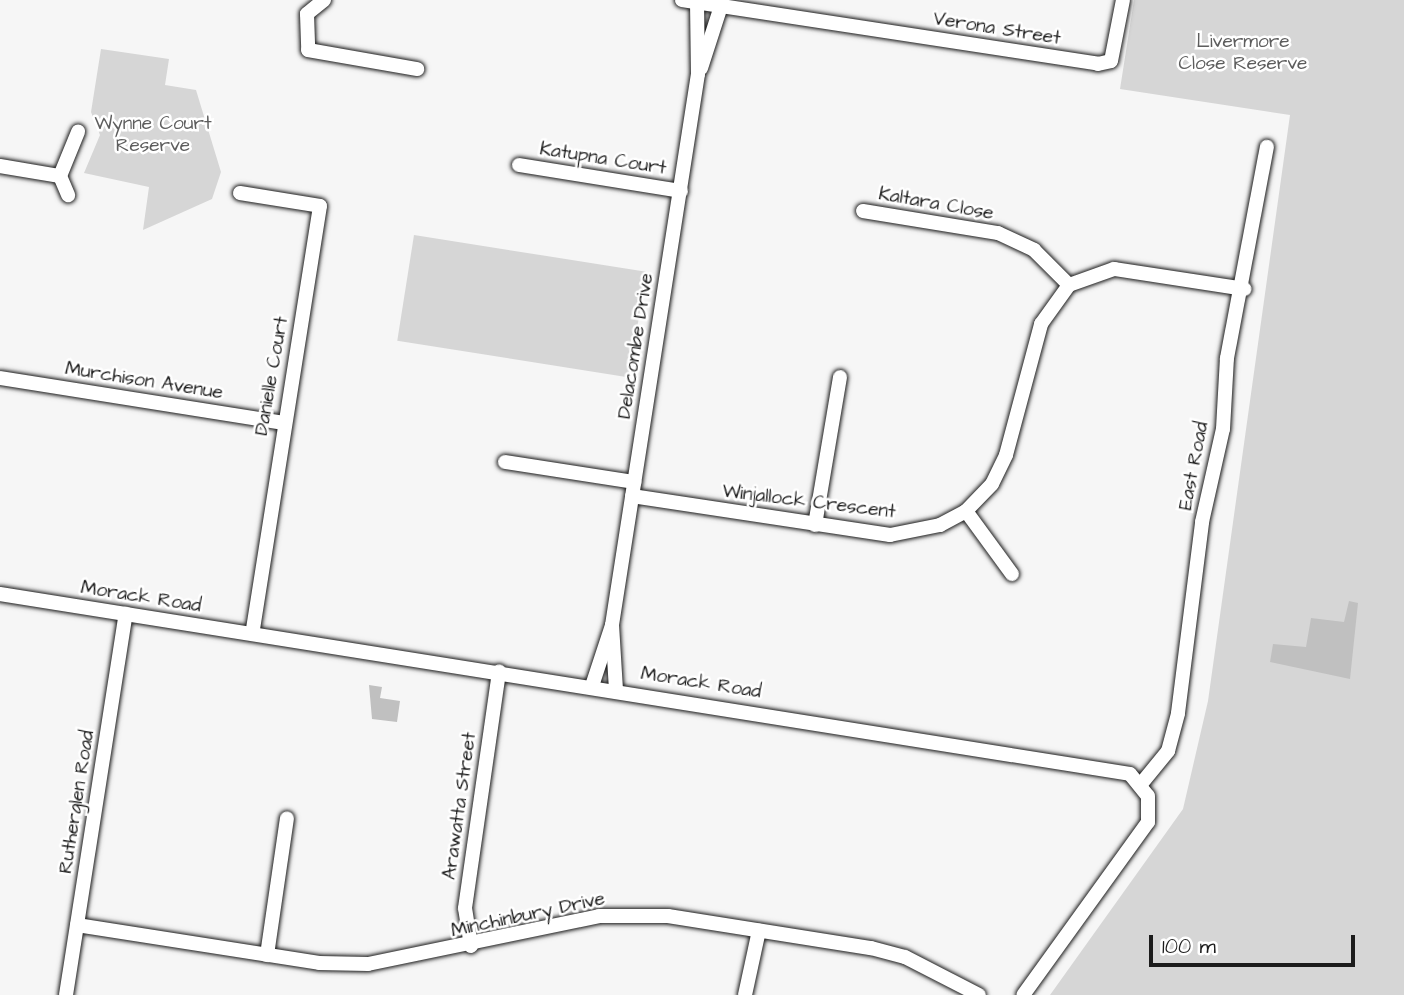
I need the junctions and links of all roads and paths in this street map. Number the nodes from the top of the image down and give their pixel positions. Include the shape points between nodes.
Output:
1 (324, 0) edge
2 (1124, 0) edge
3 (690, 1) edge
4 (721, 6) junction
5 (417, 69) dead end
6 (698, 74) junction
7 (78, 132) dead end
8 (1267, 147) dead end
9 (519, 165) dead end
10 (0, 166) edge
11 (60, 176) junction
12 (681, 191) junction
13 (240, 193) dead end
14 (68, 195) dead end
15 (863, 211) dead end
16 (1069, 285) junction
17 (1244, 289) junction
18 (839, 377) dead end
19 (0, 378) edge
20 (283, 423) junction
21 (505, 462) dead end
22 (633, 489) junction
23 (965, 511) junction
24 (815, 525) junction
25 (1012, 574) dead end
26 (0, 594) edge
27 (126, 614) junction
28 (612, 625) junction
29 (251, 634) junction
30 (499, 671) junction
31 (592, 686) junction
32 (616, 690) junction
33 (1142, 784) junction
34 (287, 818) dead end
35 (77, 925) junction
36 (759, 930) junction
37 (471, 946) junction
38 (267, 955) junction
39 (66, 995) edge
40 (745, 995) edge
41 (979, 995) edge
42 (1023, 995) edge

1 - 5 street via 307,15 308,50
2 - 4 street, Verona Street via 1111,61 1098,64
3 - 4 street, Verona Street
3 - 6 street, Delacombe Drive
4 - 6 street, Delacombe Drive
6 - 12 street, Delacombe Drive
7 - 11 street
8 - 17 street, East Road
9 - 12 street, Katupna Court
10 - 11 street
11 - 14 street
12 - 22 street, Delacombe Drive
13 - 20 street, Danielle Court via 320,206
15 - 16 street, Kaltara Close via 998,233 1034,250
16 - 17 street via 1115,269
16 - 23 street, Winjallock Crescent via 1041,324 1006,455 992,484
17 - 33 street, East Road via 1227,358 1223,429 1202,522 1173,740
18 - 24 street
19 - 20 street, Murchison Avenue
20 - 29 street, Danielle Court
21 - 22 street, Winjallock Crescent
22 - 24 street, Winjallock Crescent
22 - 28 street, Delacombe Drive
23 - 24 street, Winjallock Crescent via 940,525 890,535
23 - 25 street
26 - 27 street, Morack Road
27 - 29 street, Morack Road
27 - 35 street, Rutherglen Road
28 - 31 street, Delacombe Drive
28 - 32 street, Delacombe Drive
29 - 30 street, Morack Road
30 - 31 street, Morack Road
30 - 37 street, Arawatta Street via 465,908
31 - 32 street, Morack Road
32 - 33 street, Morack Road via 1107,768
33 - 42 street via 1150,808 1140,838
34 - 38 street
35 - 38 street, Minchinbury Drive
35 - 39 street, Rutherglen Road
36 - 37 street, Minchinbury Drive via 668,916 599,916
36 - 40 street
36 - 41 street, Minchinbury Drive via 905,957
37 - 38 street, Minchinbury Drive via 368,964

